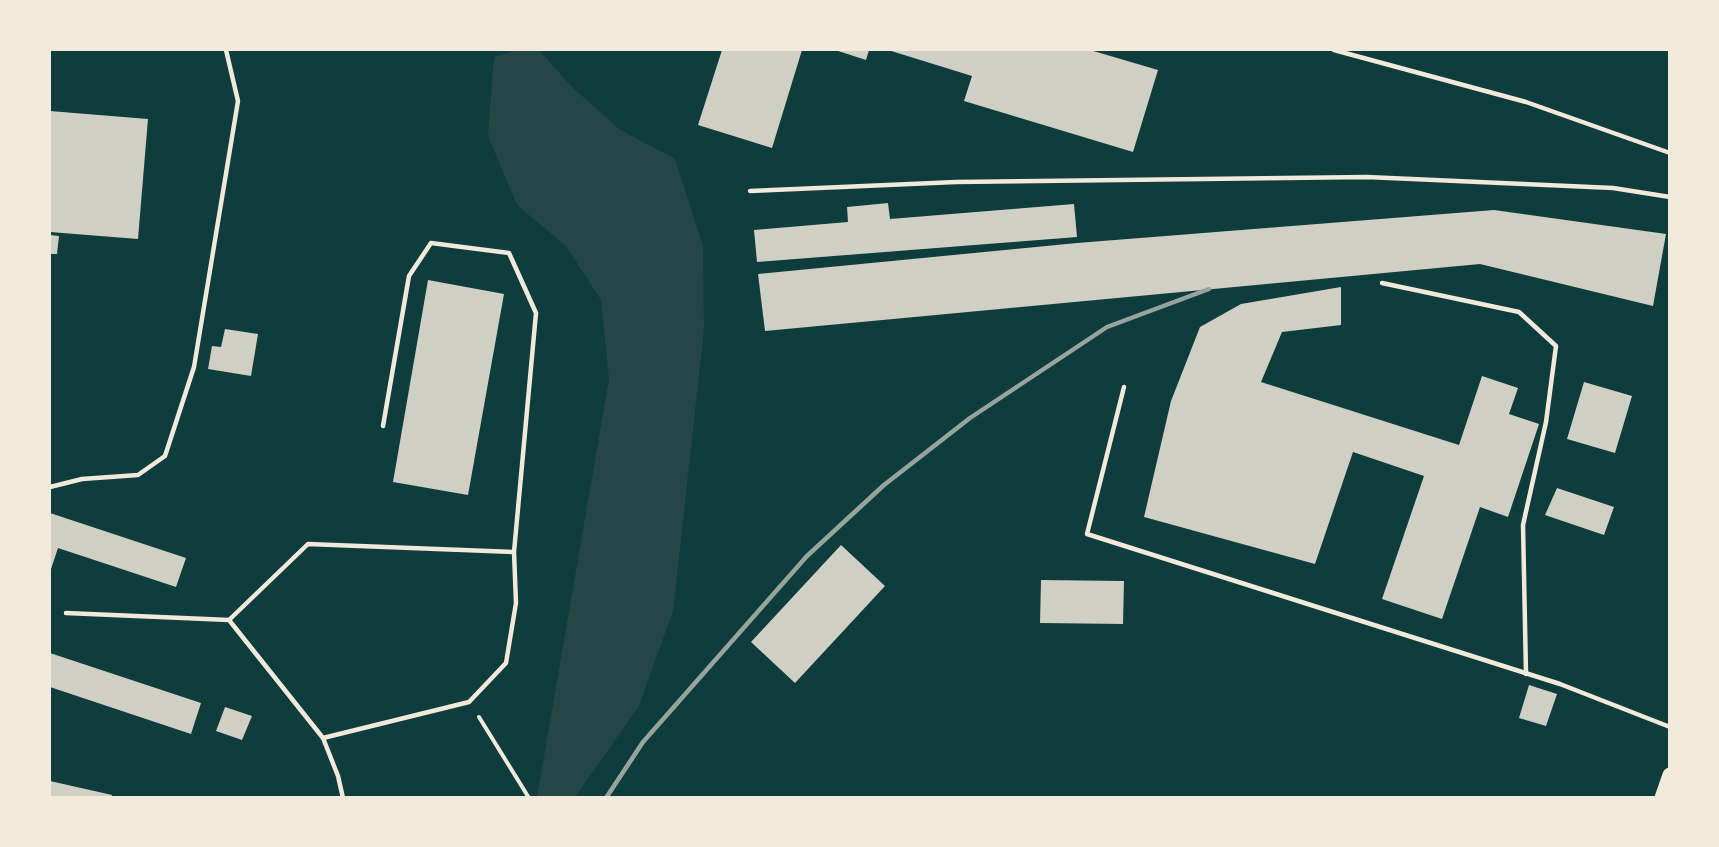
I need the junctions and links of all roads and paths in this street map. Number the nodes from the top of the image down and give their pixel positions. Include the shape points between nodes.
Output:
1 (226, 50) edge
2 (1334, 50) edge
3 (1670, 153) edge
4 (750, 191) dead end
5 (1670, 197) edge
6 (1382, 283) dead end
7 (1124, 387) dead end
8 (383, 426) dead end
9 (50, 488) edge
10 (514, 552) junction
11 (66, 613) dead end
12 (229, 620) junction
13 (1526, 674) junction
14 (469, 702) junction
15 (1670, 726) edge
16 (323, 738) junction
17 (1670, 775) edge
18 (344, 798) edge
19 (529, 798) edge
20 (1662, 798) edge

1 - 9 lane via 238,101 194,367 165,456 138,475 82,479
2 - 3 lane via 1526,102
4 - 5 lane via 956,182 1367,177 1614,188
6 - 13 lane via 1519,312 1556,346 1546,422 1523,525
7 - 13 lane via 1087,534
8 - 10 lane via 409,276 431,243 509,253 536,313
10 - 12 lane via 308,544
10 - 14 lane via 516,603 506,663
11 - 12 lane
12 - 16 lane
13 - 15 lane
14 - 16 lane
14 - 19 path
16 - 18 lane
17 - 20 main road

